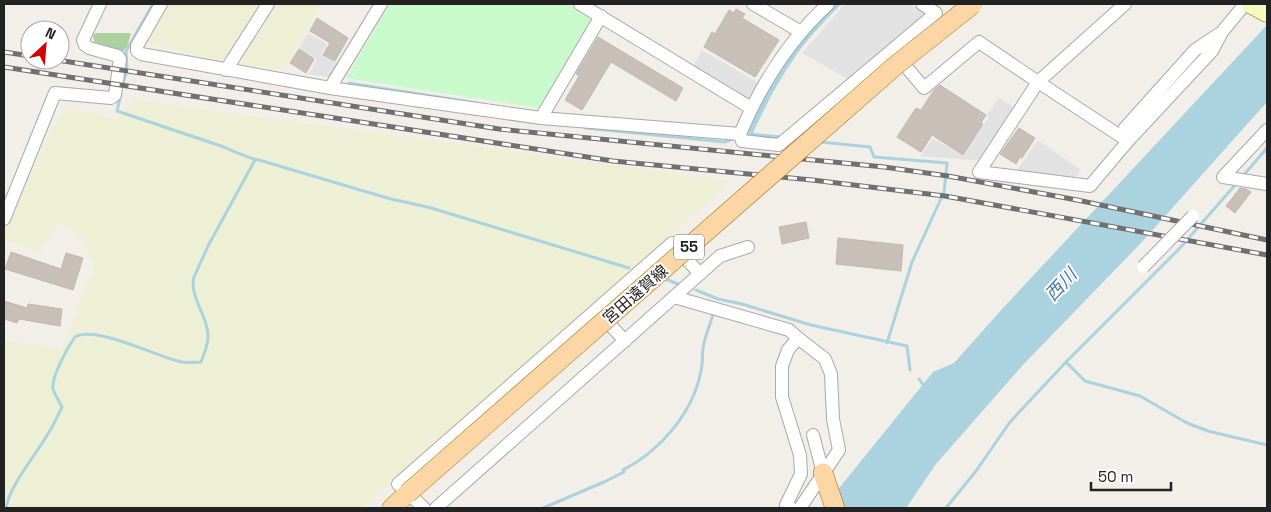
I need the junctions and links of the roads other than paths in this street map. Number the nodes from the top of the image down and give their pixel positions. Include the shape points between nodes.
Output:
1 (100, 4) edge
2 (161, 4) edge
3 (268, 4) edge
4 (381, 4) edge
5 (580, 4) edge
6 (753, 4) edge
7 (828, 4) edge
8 (922, 4) edge
9 (973, 4) edge
10 (1125, 4) edge
11 (1255, 7) edge
12 (601, 16) junction
13 (801, 32) junction
14 (892, 50) junction
15 (226, 70) junction
16 (1038, 82) junction
17 (330, 88) junction
18 (751, 108) junction
19 (540, 118) junction
20 (1267, 130) edge
21 (740, 134) junction
22 (1127, 134) junction
23 (1267, 184) edge
24 (1193, 216) dead end
25 (4, 219) edge
26 (748, 246) dead end
27 (1144, 267) dead end
28 (700, 274) junction
29 (674, 297) junction
30 (595, 310) junction
31 (798, 338) junction
32 (625, 341) junction
33 (813, 435) dead end
34 (822, 473) junction
35 (408, 493) junction
36 (787, 507) edge
37 (392, 508) edge
38 (424, 508) edge
39 (436, 508) edge
40 (800, 508) edge
41 (835, 508) edge

1 - 25 street via 84,40 89,48 120,59 115,94 110,98 55,92
2 - 15 street via 137,51
3 - 15 street
4 - 17 street
5 - 12 street
6 - 13 street
7 - 13 street
8 - 14 street via 936,13
9 - 35 main road, 宮田遠賀線 / 55, bridge via 895,66
10 - 16 street
11 - 22 street via 1222,32 1212,51
12 - 18 street
12 - 19 street
13 - 18 street via 778,59
14 - 16 street via 924,88 979,42
14 - 21 street via 779,145 742,141
15 - 17 street
16 - 22 street
16 - 22 street via 979,172 1090,186
17 - 19 street
18 - 21 street
19 - 21 street
20 - 23 street via 1223,177
24 - 27 street, bridge
26 - 28 street via 720,256
28 - 29 street
28 - 30 street via 672,243
29 - 31 street via 789,330
29 - 32 street
30 - 32 street
30 - 35 street via 398,484
31 - 34 street via 825,359 831,374 833,419 839,450
31 - 36 street via 788,350 782,366 782,397 800,455 801,474
32 - 39 street
33 - 34 street
34 - 40 street
34 - 41 main road
35 - 37 main road, 宮田遠賀線 / 55
35 - 38 street

